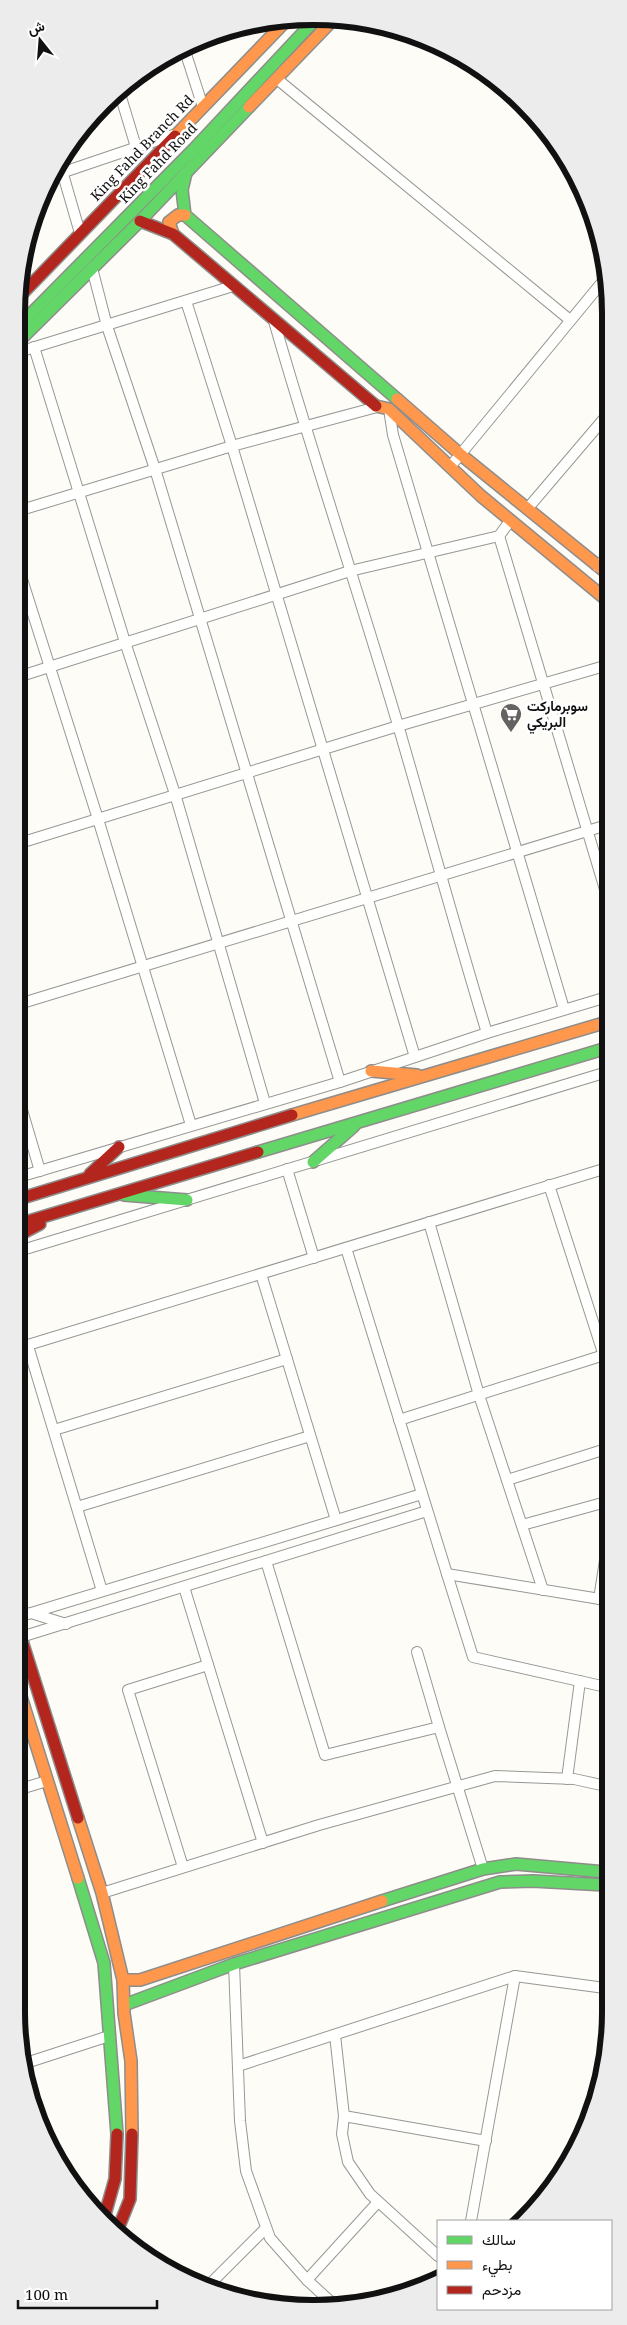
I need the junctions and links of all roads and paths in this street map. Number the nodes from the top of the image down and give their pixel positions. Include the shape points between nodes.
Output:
1 (310, 25) edge
2 (294, 26) edge
3 (328, 26) edge
4 (280, 27) edge
5 (187, 54) edge
6 (277, 80) junction
7 (121, 98) edge
8 (203, 107) junction
9 (177, 134) junction
10 (136, 148) junction
11 (64, 170) edge
12 (186, 173) junction
13 (61, 176) edge
14 (185, 216) junction
15 (140, 221) junction
16 (80, 233) junction
17 (173, 234) junction
18 (92, 268) junction
19 (600, 284) edge
20 (233, 286) junction
21 (26, 289) edge
22 (186, 301) junction
23 (25, 305) edge
24 (25, 320) edge
25 (570, 320) junction
26 (274, 321) junction
27 (106, 326) junction
28 (25, 335) edge
29 (34, 347) junction
30 (25, 350) edge
31 (377, 407) junction
32 (389, 409) junction
33 (602, 421) edge
34 (304, 426) junction
35 (232, 446) junction
36 (460, 454) junction
37 (450, 467) junction
38 (155, 468) junction
39 (80, 491) junction
40 (528, 508) junction
41 (25, 509) edge
42 (510, 521) junction
43 (499, 536) junction
44 (428, 552) junction
45 (602, 562) edge
46 (598, 567) junction
47 (602, 570) edge
48 (350, 571) junction
49 (25, 589) edge
50 (276, 594) junction
51 (602, 596) edge
52 (201, 619) junction
53 (125, 642) junction
54 (48, 667) junction
55 (602, 667) edge
56 (25, 674) edge
57 (543, 685) junction
58 (472, 704) junction
59 (398, 726) junction
60 (322, 749) junction
61 (248, 772) junction
62 (175, 794) junction
63 (98, 819) junction
64 (602, 827) edge
65 (589, 831) junction
66 (25, 842) edge
67 (517, 852) junction
68 (440, 876) junction
69 (602, 878) edge
70 (368, 897) junction
71 (292, 921) junction
72 (218, 943) junction
73 (143, 966) junction
74 (602, 999) edge
75 (25, 1002) edge
76 (564, 1010) junction
77 (602, 1023) edge
78 (487, 1033) junction
79 (602, 1049) edge
80 (415, 1057) junction
81 (371, 1071) junction
82 (425, 1075) junction
83 (602, 1076) edge
84 (340, 1082) junction
85 (265, 1102) junction
86 (25, 1120) edge
87 (358, 1122) junction
88 (191, 1125) junction
89 (119, 1147) junction
90 (313, 1162) junction
91 (287, 1169) junction
92 (602, 1170) edge
93 (40, 1171) junction
94 (25, 1175) edge
95 (86, 1177) junction
96 (549, 1186) junction
97 (116, 1195) junction
98 (25, 1197) edge
99 (188, 1200) junction
100 (68, 1209) junction
101 (25, 1222) edge
102 (429, 1222) junction
103 (25, 1232) edge
104 (346, 1248) junction
105 (25, 1249) edge
106 (314, 1258) junction
107 (261, 1274) junction
108 (602, 1343) edge
109 (25, 1346) edge
110 (25, 1352) edge
111 (602, 1356) edge
112 (286, 1359) junction
113 (480, 1394) junction
114 (399, 1420) junction
115 (54, 1430) junction
116 (310, 1436) junction
117 (602, 1450) edge
118 (507, 1480) junction
119 (422, 1494) junction
120 (602, 1503) edge
121 (77, 1507) junction
122 (427, 1510) junction
123 (336, 1520) junction
124 (522, 1525) junction
125 (266, 1561) junction
126 (447, 1574) junction
127 (184, 1587) junction
128 (543, 1590) junction
129 (102, 1591) junction
130 (602, 1599) edge
131 (30, 1613) junction
132 (25, 1614) edge
133 (66, 1624) junction
134 (25, 1637) edge
135 (25, 1648) edge
136 (417, 1652) dead end
137 (208, 1665) junction
138 (580, 1681) junction
139 (602, 1686) edge
140 (25, 1709) edge
141 (439, 1726) junction
142 (567, 1779) junction
143 (47, 1781) junction
144 (602, 1785) edge
145 (459, 1787) junction
146 (25, 1788) edge
147 (263, 1843) junction
148 (183, 1867) junction
149 (483, 1869) junction
150 (602, 1872) edge
151 (602, 1885) edge
152 (102, 1893) junction
153 (234, 1964) junction
154 (515, 1976) junction
155 (123, 1980) junction
156 (602, 1988) edge
157 (124, 2005) junction
158 (335, 2035) junction
159 (109, 2036) junction
160 (30, 2062) edge
161 (238, 2066) junction
162 (344, 2116) junction
163 (486, 2141) junction
164 (378, 2202) junction
165 (106, 2212) edge
166 (471, 2220) edge
167 (120, 2225) edge
168 (266, 2228) junction
169 (437, 2255) edge
170 (307, 2280) junction
171 (213, 2282) edge
172 (328, 2299) edge

1 - 24 main road, King Fahd Road via 194,149
2 - 23 main road, King Fahd Road
3 - 6 main road
4 - 8 main road, King Fahd Branch Rd
5 - 8 street
6 - 12 main road
6 - 25 street
7 - 10 street
8 - 9 main road, King Fahd Branch Rd
9 - 10 street
9 - 16 main road, King Fahd Branch Rd
10 - 11 street
12 - 14 main road via 182,190
12 - 15 main road
13 - 16 street
14 - 17 main road via 178,215 169,222
14 - 36 main road
15 - 17 main road
15 - 18 main road
16 - 21 main road, King Fahd Branch Rd
17 - 20 main road
18 - 27 street
18 - 28 main road
19 - 25 street
20 - 22 street
20 - 26 main road
22 - 27 street
22 - 35 street
25 - 36 street
26 - 31 main road
26 - 34 street
27 - 29 street
27 - 38 street
29 - 30 street
29 - 39 street
31 - 32 main road
31 - 34 street
32 - 37 main road
32 - 44 street via 393,435
33 - 40 street
34 - 35 street
34 - 48 street
35 - 38 street
35 - 50 street
36 - 37 street
36 - 40 main road
37 - 42 main road
38 - 39 street
38 - 52 street
39 - 41 street
39 - 53 street
40 - 46 main road
42 - 43 street
42 - 51 main road
43 - 44 street
43 - 57 street
44 - 48 street
44 - 58 street
45 - 46 street
46 - 47 main road
48 - 50 street
48 - 59 street
49 - 54 street
50 - 52 street
50 - 60 street
52 - 53 street
52 - 61 street
53 - 54 street
53 - 62 street
54 - 56 street
54 - 63 street
55 - 57 street
57 - 58 street
57 - 65 street
58 - 59 street
58 - 67 street
59 - 60 street
59 - 68 street
60 - 61 street
60 - 70 street
61 - 62 street
61 - 71 street
62 - 63 street
62 - 72 street
63 - 66 street
63 - 73 street
64 - 65 street
65 - 67 street
65 - 69 street
67 - 68 street
67 - 76 street
68 - 70 street
68 - 78 street
70 - 71 street
70 - 80 street
71 - 72 street
71 - 84 street
72 - 73 street
72 - 85 street
73 - 75 street
73 - 88 street
74 - 76 street
76 - 78 street
77 - 82 main road
78 - 80 street
79 - 87 main road
80 - 81 street
81 - 82 main road
81 - 84 street
82 - 95 main road
83 - 90 street
84 - 85 street
85 - 88 street
86 - 93 street
87 - 90 main road
87 - 97 main road
88 - 89 street
89 - 93 street
89 - 95 main road
90 - 91 street
91 - 99 street
91 - 106 street
92 - 96 street
93 - 94 street
95 - 98 main road
96 - 102 street
96 - 108 street
97 - 99 main road
97 - 100 main road
99 - 105 street
100 - 101 main road
100 - 103 main road
102 - 104 street
102 - 113 street
104 - 106 street
104 - 114 street
106 - 107 street
107 - 109 street
107 - 112 street
110 - 115 street
111 - 113 street
112 - 115 street
112 - 116 street
113 - 114 street
113 - 118 street
114 - 119 street
115 - 121 street
116 - 121 street
116 - 123 street
117 - 118 street
118 - 124 street
119 - 122 street
119 - 123 street
120 - 124 street
121 - 129 street
122 - 125 street
122 - 126 street
123 - 129 street
124 - 128 street
125 - 127 street
125 - 141 street via 325,1755
126 - 128 street
126 - 138 street via 473,1657
127 - 133 street
127 - 137 street
128 - 130 street
129 - 131 street
131 - 132 street
131 - 133 street
133 - 134 street
135 - 152 main road
136 - 141 street
137 - 147 street
137 - 148 street via 128,1690
138 - 139 street
138 - 142 street
140 - 143 main road
141 - 145 street
142 - 144 street
142 - 145 street via 495,1776
143 - 146 street
143 - 159 main road via 104,1962
145 - 147 street
145 - 149 street
147 - 148 street
148 - 152 street
149 - 150 main road via 516,1864
149 - 155 main road via 140,1980
151 - 153 main road via 500,1882
152 - 155 main road
153 - 157 main road
153 - 161 street
154 - 156 street
154 - 158 street
154 - 163 street
155 - 157 main road
157 - 167 main road via 131,2060 132,2177 130,2199
158 - 161 street
158 - 162 street
159 - 160 street
159 - 165 main road via 117,2134 115,2179
161 - 168 street via 246,2171
162 - 163 street
162 - 164 street via 342,2134 348,2162
163 - 166 street
164 - 169 street
164 - 170 street
168 - 170 street via 270,2238
168 - 171 street
170 - 172 street

